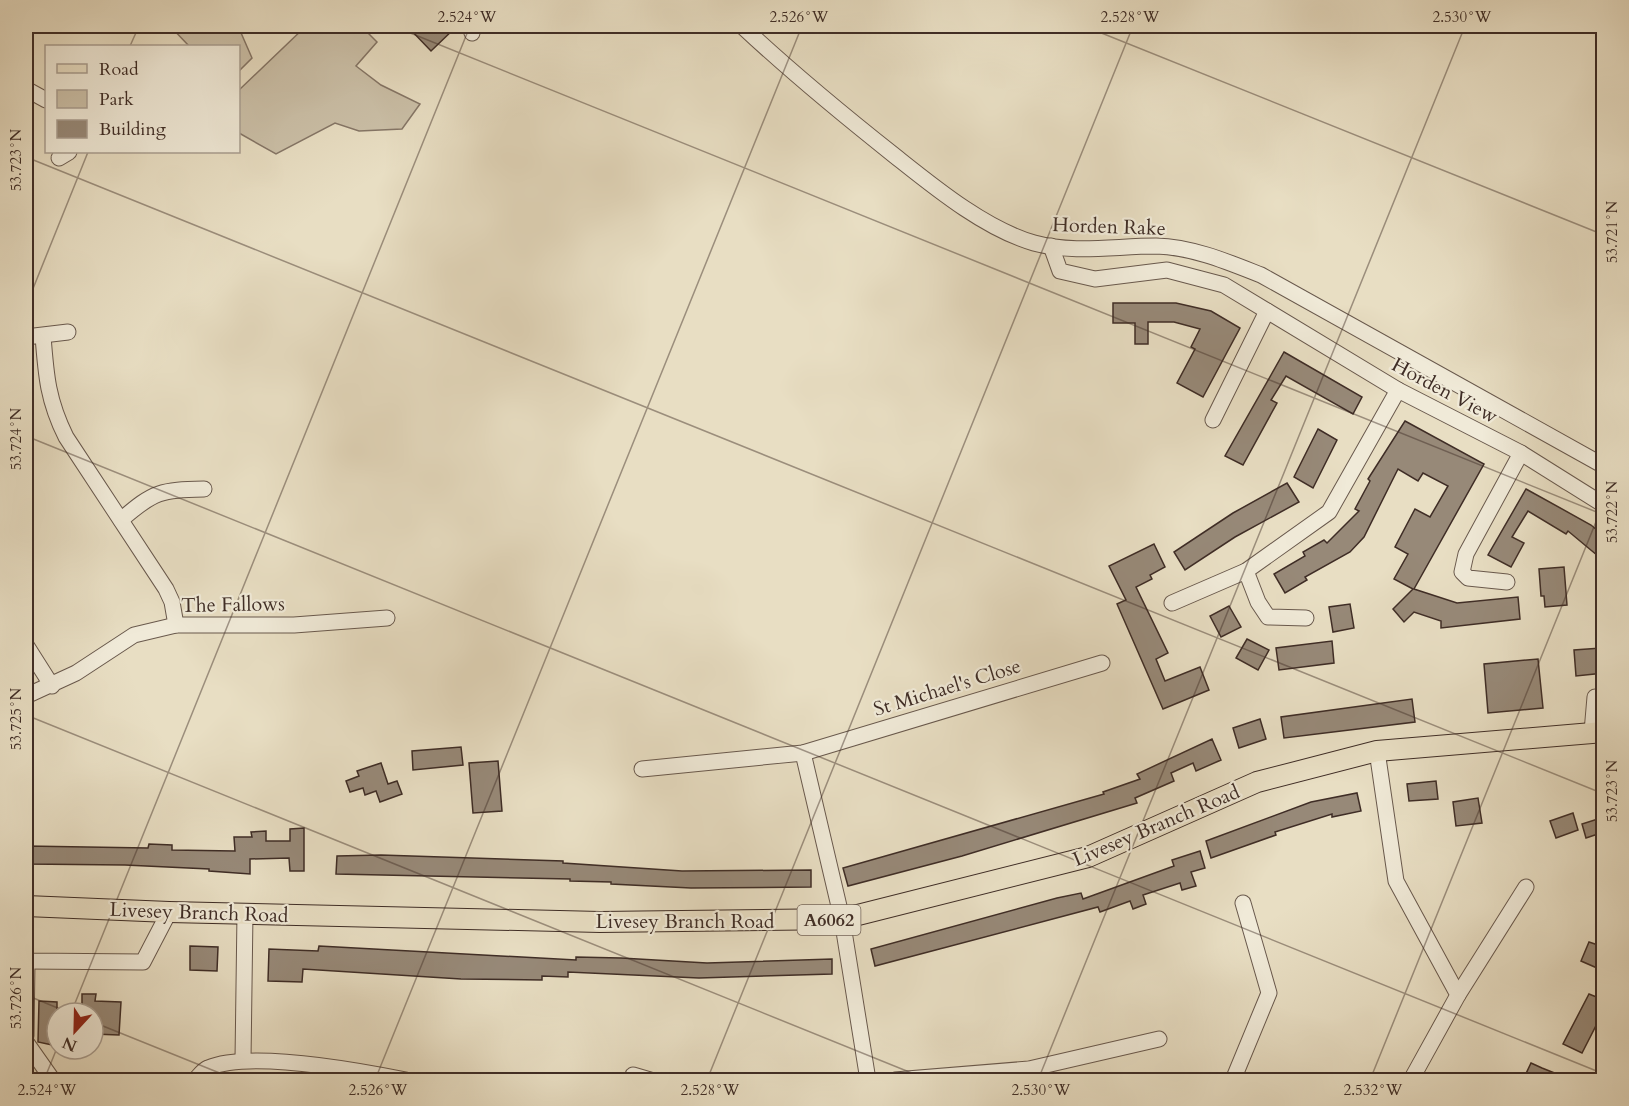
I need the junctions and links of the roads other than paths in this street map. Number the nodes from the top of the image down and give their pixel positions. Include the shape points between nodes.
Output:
1 (742, 26) edge
2 (26, 89) edge
3 (45, 99) edge
4 (1051, 246) junction
5 (1267, 311) junction
6 (68, 332) dead end
7 (43, 336) junction
8 (26, 337) edge
9 (1398, 390) junction
10 (1213, 420) dead end
11 (1521, 453) junction
12 (1604, 466) edge
13 (204, 489) dead end
14 (1604, 505) edge
15 (121, 520) junction
16 (1246, 571) junction
17 (1507, 582) dead end
18 (1172, 603) dead end
19 (387, 618) dead end
20 (1306, 618) dead end
21 (176, 625) junction
22 (26, 645) edge
23 (1102, 663) dead end
24 (52, 686) junction
25 (26, 696) edge
26 (1604, 696) edge
27 (1598, 732) edge
28 (1377, 751) junction
29 (803, 753) junction
30 (642, 769) dead end
31 (1526, 887) dead end
32 (1243, 903) dead end
33 (26, 906) edge
34 (169, 912) junction
35 (245, 913) junction
36 (842, 920) junction
37 (26, 958) edge
38 (1458, 995) junction
39 (26, 1036) edge
40 (1159, 1039) dead end
41 (26, 1042) edge
42 (243, 1060) junction
43 (300, 1073) edge
44 (633, 1075) dead end
45 (52, 1079) dead end
46 (195, 1080) edge
47 (406, 1080) edge
48 (650, 1080) edge
49 (868, 1080) edge
50 (895, 1080) edge
51 (1233, 1080) edge
52 (1411, 1080) edge

1 - 4 street, Horden Rake via 802,82 939,190 1013,234
2 - 3 street
4 - 5 street, Horden View via 1060,271 1095,279 1167,270 1224,285
4 - 12 street, Horden Rake via 1077,250 1159,246 1214,256 1261,275
5 - 9 street, Horden View
5 - 10 street
6 - 7 street
7 - 8 street
7 - 15 street via 48,390 56,416
9 - 11 street, Horden View
9 - 16 street via 1329,512
11 - 14 street, Horden View
11 - 17 street via 1466,554 1462,572 1468,578
13 - 15 street via 159,492
15 - 21 street via 166,589
16 - 18 street
16 - 20 street via 1268,617
19 - 21 street, The Fallows via 294,625
21 - 24 street, The Fallows via 134,635
22 - 24 street
23 - 29 street, St Michael's Close
24 - 25 street, The Fallows
26 - 27 street via 1594,697
27 - 28 main road, Livesey Branch Road / A6062
28 - 36 main road, Livesey Branch Road / A6062 via 1257,782 1088,857
28 - 38 street via 1396,881
29 - 30 street, St Michael's Close
29 - 36 street
31 - 38 street
32 - 51 street via 1269,993
33 - 34 main road, Livesey Branch Road / A6062
34 - 35 main road, Livesey Branch Road / A6062
34 - 37 street via 143,962
35 - 36 main road, Livesey Branch Road / A6062 via 600,922
35 - 42 street
36 - 49 street
37 - 39 street
38 - 52 street
40 - 50 street via 1029,1069
41 - 45 street
42 - 43 street
42 - 46 street via 206,1068
43 - 47 street via 356,1070
44 - 48 street

